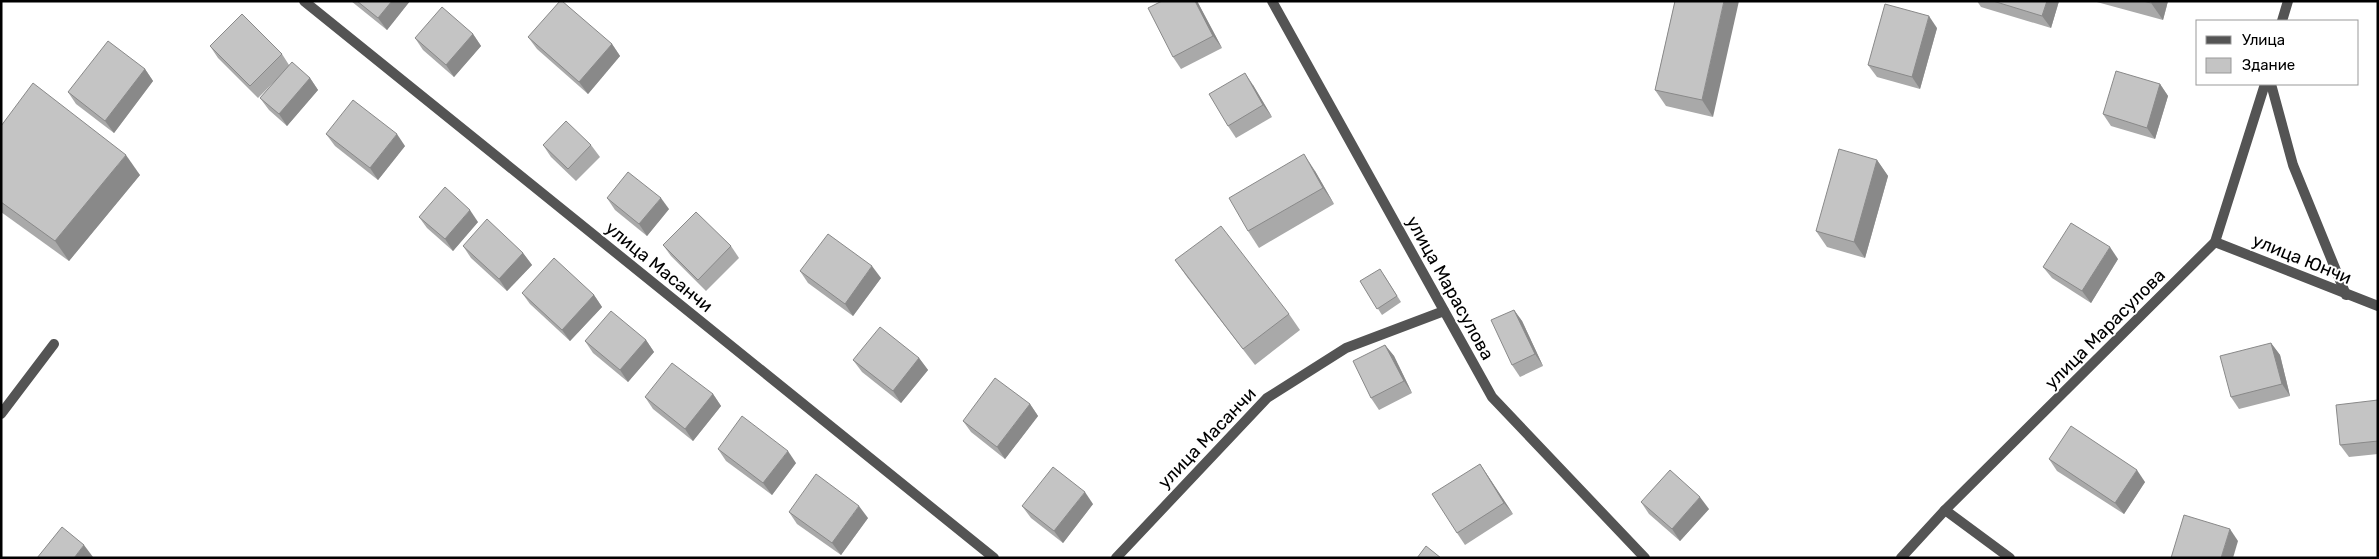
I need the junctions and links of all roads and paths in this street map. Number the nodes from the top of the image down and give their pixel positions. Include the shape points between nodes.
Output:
1 (304, 1) edge
2 (1272, 1) edge
3 (2288, 1) edge
4 (2282, 20) edge
5 (2265, 85) edge
6 (2271, 85) edge
7 (2215, 242) junction
8 (2346, 295) junction
9 (2378, 306) edge
10 (1444, 311) junction
11 (54, 344) dead end
12 (1, 414) edge
13 (1945, 510) junction
14 (994, 558) edge
15 (1116, 558) edge
16 (1645, 558) edge
17 (1901, 558) edge
18 (2010, 558) edge

1 - 14 street, улица Масанчи
2 - 10 street, улица Марасулова
3 - 4 street
5 - 7 street, улица Марасулова
6 - 8 street via 2293,165
7 - 8 street, улица Юнчи
7 - 13 street, улица Марасулова
8 - 9 street, улица Юнчи
10 - 15 street, улица Масанчи via 1346,348 1267,398
10 - 16 street, улица Марасулова via 1492,396
11 - 12 street
13 - 17 street, улица Марасулова
13 - 18 street

